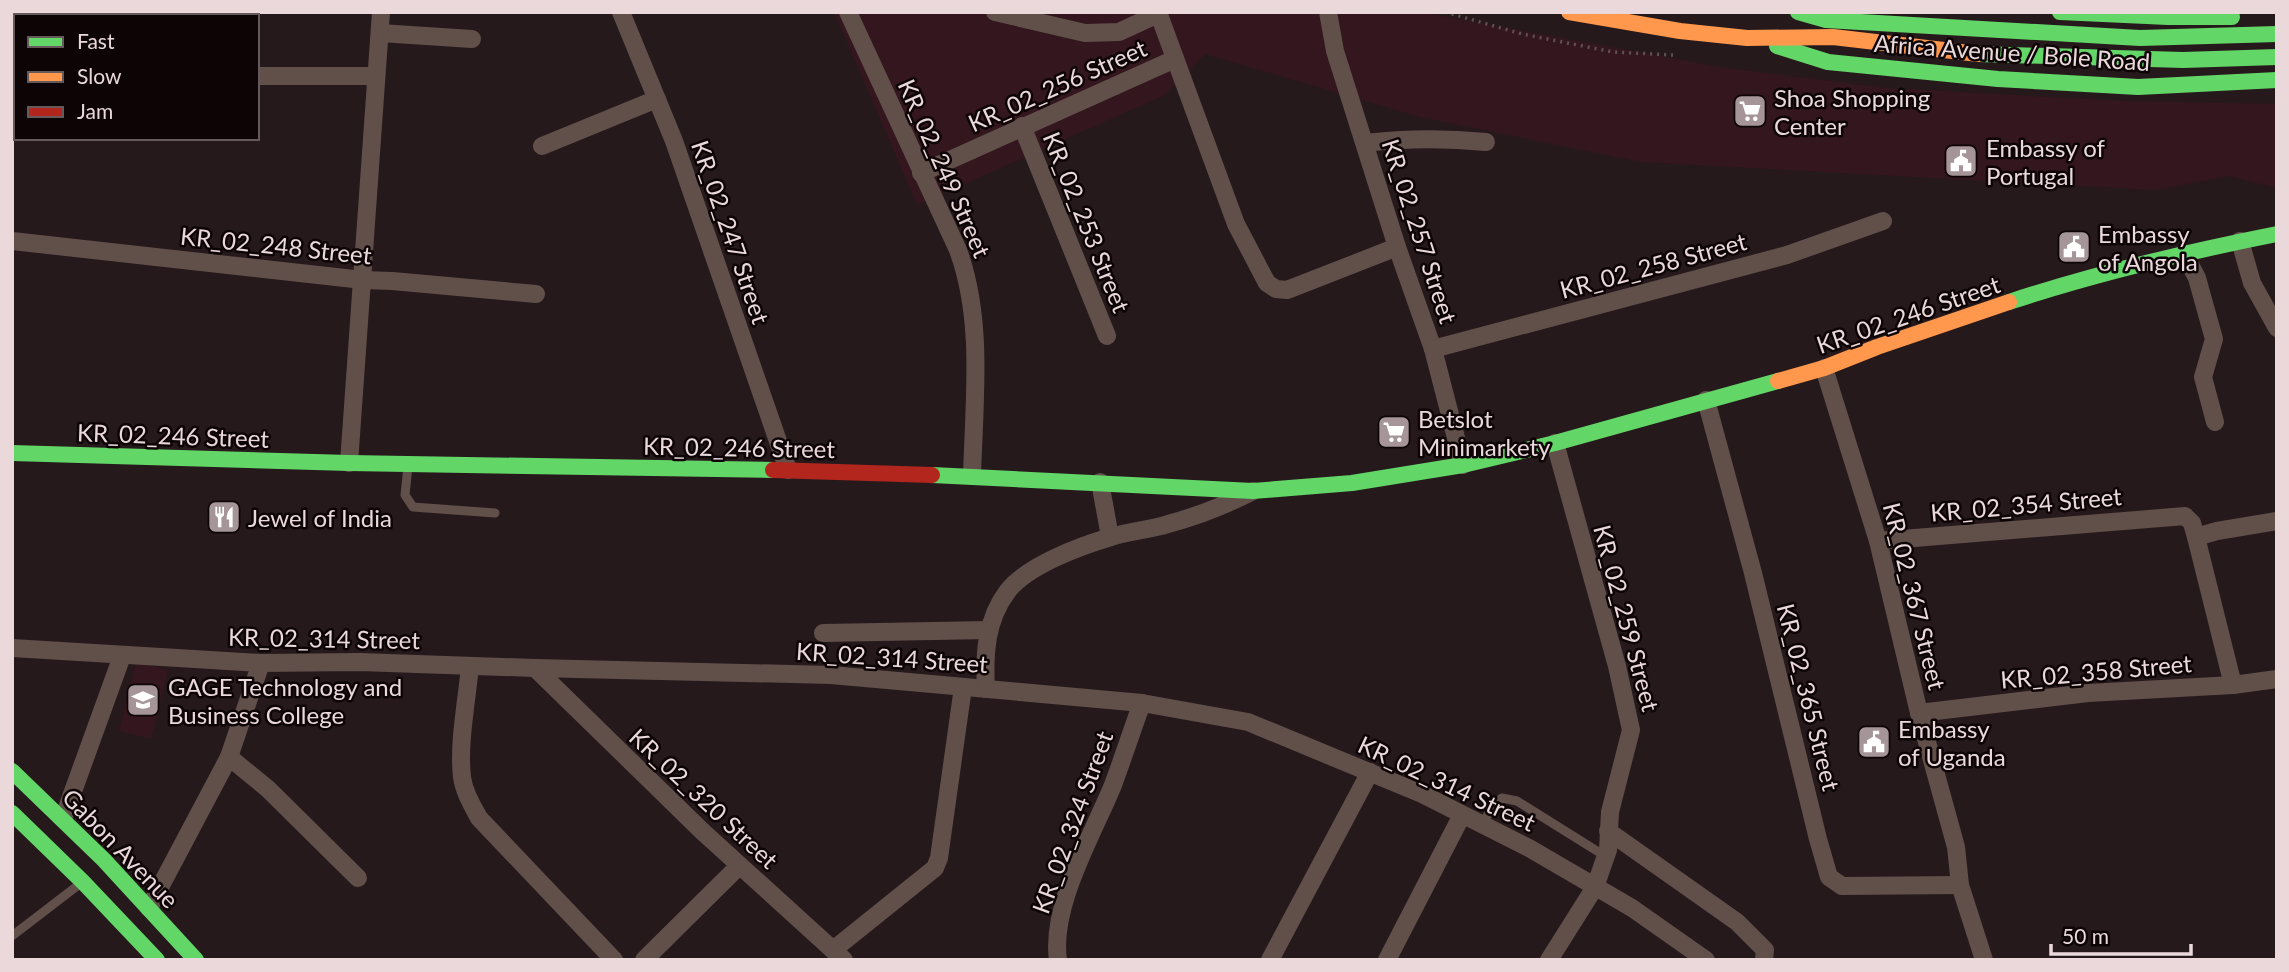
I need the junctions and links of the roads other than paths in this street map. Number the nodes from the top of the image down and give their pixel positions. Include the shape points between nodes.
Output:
1 (381, 12) edge
2 (621, 12) edge
3 (848, 12) edge
4 (995, 12) edge
5 (1328, 12) edge
6 (1569, 12) edge
7 (1798, 12) edge
8 (2060, 12) edge
9 (1158, 13) edge
10 (2249, 17) dead end
11 (380, 33) junction
12 (2277, 34) edge
13 (1747, 38) junction
14 (472, 39) dead end
15 (2277, 57) edge
16 (1175, 59) junction
17 (259, 76) edge
18 (376, 76) junction
19 (2277, 80) edge
20 (657, 99) junction
21 (1021, 126) junction
22 (1486, 142) dead end
23 (1365, 143) junction
24 (542, 146) dead end
25 (920, 173) junction
26 (1882, 221) dead end
27 (2277, 234) edge
28 (12, 241) edge
29 (2240, 241) junction
30 (1397, 247) junction
31 (2185, 253) junction
32 (363, 280) junction
33 (536, 295) dead end
34 (2277, 328) edge
35 (1107, 336) dead end
36 (1433, 349) junction
37 (1824, 368) junction
38 (1706, 400) junction
39 (2215, 422) dead end
40 (1555, 443) junction
41 (12, 453) edge
42 (349, 464) junction
43 (408, 464) junction
44 (1464, 465) junction
45 (788, 470) junction
46 (972, 475) junction
47 (1100, 482) junction
48 (1253, 491) junction
49 (495, 513) dead end
50 (2277, 521) edge
51 (1110, 537) junction
52 (2196, 537) junction
53 (1878, 541) junction
54 (989, 630) junction
55 (823, 633) dead end
56 (12, 648) edge
57 (122, 656) junction
58 (261, 663) junction
59 (470, 666) junction
60 (535, 668) junction
61 (2277, 679) edge
62 (2233, 684) junction
63 (964, 687) junction
64 (986, 689) junction
65 (1142, 703) junction
66 (1919, 713) junction
67 (229, 757) junction
68 (12, 771) edge
69 (1370, 772) junction
70 (12, 813) edge
71 (1462, 815) junction
72 (63, 819) junction
73 (1482, 824) junction
74 (1608, 831) junction
75 (1605, 856) junction
76 (739, 866) junction
77 (94, 871) junction
78 (358, 878) dead end
79 (1961, 885) junction
80 (1595, 887) junction
81 (149, 908) junction
82 (12, 924) edge
83 (16, 934) edge
84 (839, 955) edge
85 (656, 956) edge
86 (1702, 959) edge
87 (157, 960) edge
88 (196, 960) edge
89 (614, 960) edge
90 (1058, 960) edge
91 (1270, 960) edge
92 (1387, 960) edge
93 (1549, 960) edge
94 (1764, 960) edge
95 (1984, 960) edge

1 - 11 street
2 - 20 street, KR_02_247 Street
3 - 25 street, KR_02_249 Street
4 - 9 street via 1085,33 1119,32
5 - 23 street, KR_02_257 Street via 1335,51
6 - 13 main road, Africa Avenue / Bole Road
7 - 12 main road, Africa Avenue / Bole Road via 1826,20 2140,38
8 - 10 main road, Africa Avenue / Bole Road
9 - 16 street
11 - 14 street
11 - 18 street
13 - 15 main road, Africa Avenue / Bole Road via 1833,37 1980,54 2067,58
13 - 19 main road, Africa Avenue / Bole Road via 1828,62 1998,79 2138,87
16 - 21 street, KR_02_256 Street
16 - 30 street via 1236,224 1267,284 1287,290
17 - 18 street
18 - 32 street
20 - 24 street
20 - 45 street, KR_02_247 Street
21 - 25 street, KR_02_256 Street
21 - 35 street, KR_02_253 Street
22 - 23 street via 1412,138
23 - 30 street, KR_02_257 Street
25 - 46 street, KR_02_249 Street via 967,276 975,329
26 - 36 street, KR_02_258 Street via 1787,255
27 - 29 main road, KR_02_246 Street
28 - 32 street, KR_02_248 Street
29 - 31 main road, KR_02_246 Street
29 - 34 street via 2252,283
30 - 36 street, KR_02_257 Street
31 - 37 main road, KR_02_246 Street via 2075,279
31 - 39 street via 2214,339 2203,377
32 - 33 street, KR_02_248 Street
32 - 42 street
36 - 44 street, KR_02_257 Street
37 - 38 main road, KR_02_246 Street
37 - 53 street, KR_02_367 Street
38 - 40 main road, KR_02_246 Street
38 - 79 street, KR_02_365 Street via 1829,877 1842,886
40 - 44 main road, KR_02_246 Street
40 - 74 street, KR_02_259 Street via 1631,730
41 - 42 main road, KR_02_246 Street
42 - 43 main road, KR_02_246 Street
43 - 45 main road, KR_02_246 Street
43 - 49 lane via 405,495 413,507
44 - 48 main road, KR_02_246 Street via 1352,483
45 - 46 main road, KR_02_246 Street
46 - 47 main road, KR_02_246 Street
47 - 48 main road, KR_02_246 Street
47 - 51 street
48 - 51 street via 1203,514
50 - 52 street
51 - 54 street via 1021,578 999,604
52 - 53 street, KR_02_354 Street via 2192,523 2178,515
52 - 62 street
53 - 66 street, KR_02_367 Street
54 - 55 street
54 - 64 street
56 - 57 street, KR_02_314 Street
57 - 58 street, KR_02_314 Street
57 - 72 street
58 - 59 street, KR_02_314 Street
58 - 67 street
59 - 60 street, KR_02_314 Street
59 - 89 street via 462,755 468,799 479,818
60 - 63 street, KR_02_314 Street via 831,675
60 - 76 street, KR_02_320 Street
61 - 62 street, KR_02_358 Street
62 - 66 street, KR_02_358 Street via 2088,693
63 - 64 street, KR_02_314 Street
63 - 84 street via 935,869
64 - 65 street, KR_02_314 Street
65 - 69 street, KR_02_314 Street via 1248,722
65 - 90 street, KR_02_324 Street via 1073,876 1058,935
66 - 79 street, KR_02_367 Street via 1956,847
67 - 78 street
67 - 81 street
68 - 72 main road, Gabon Avenue
69 - 71 street, KR_02_314 Street
69 - 91 street
70 - 77 main road, Gabon Avenue
71 - 73 street, KR_02_314 Street
71 - 92 street
72 - 77 main road, Gabon Avenue
73 - 75 lane via 1502,798 1517,801
73 - 80 street, KR_02_314 Street
74 - 75 street, KR_02_259 Street
74 - 94 street via 1737,922 1765,950
75 - 80 street, KR_02_259 Street
76 - 84 street, KR_02_320 Street
76 - 85 street
77 - 81 main road, Gabon Avenue
77 - 83 lane
77 - 87 main road, Gabon Avenue
79 - 95 street, KR_02_367 Street
80 - 86 street, KR_02_314 Street
80 - 93 street, KR_02_259 Street
81 - 88 main road, Gabon Avenue
82 - 83 lane

